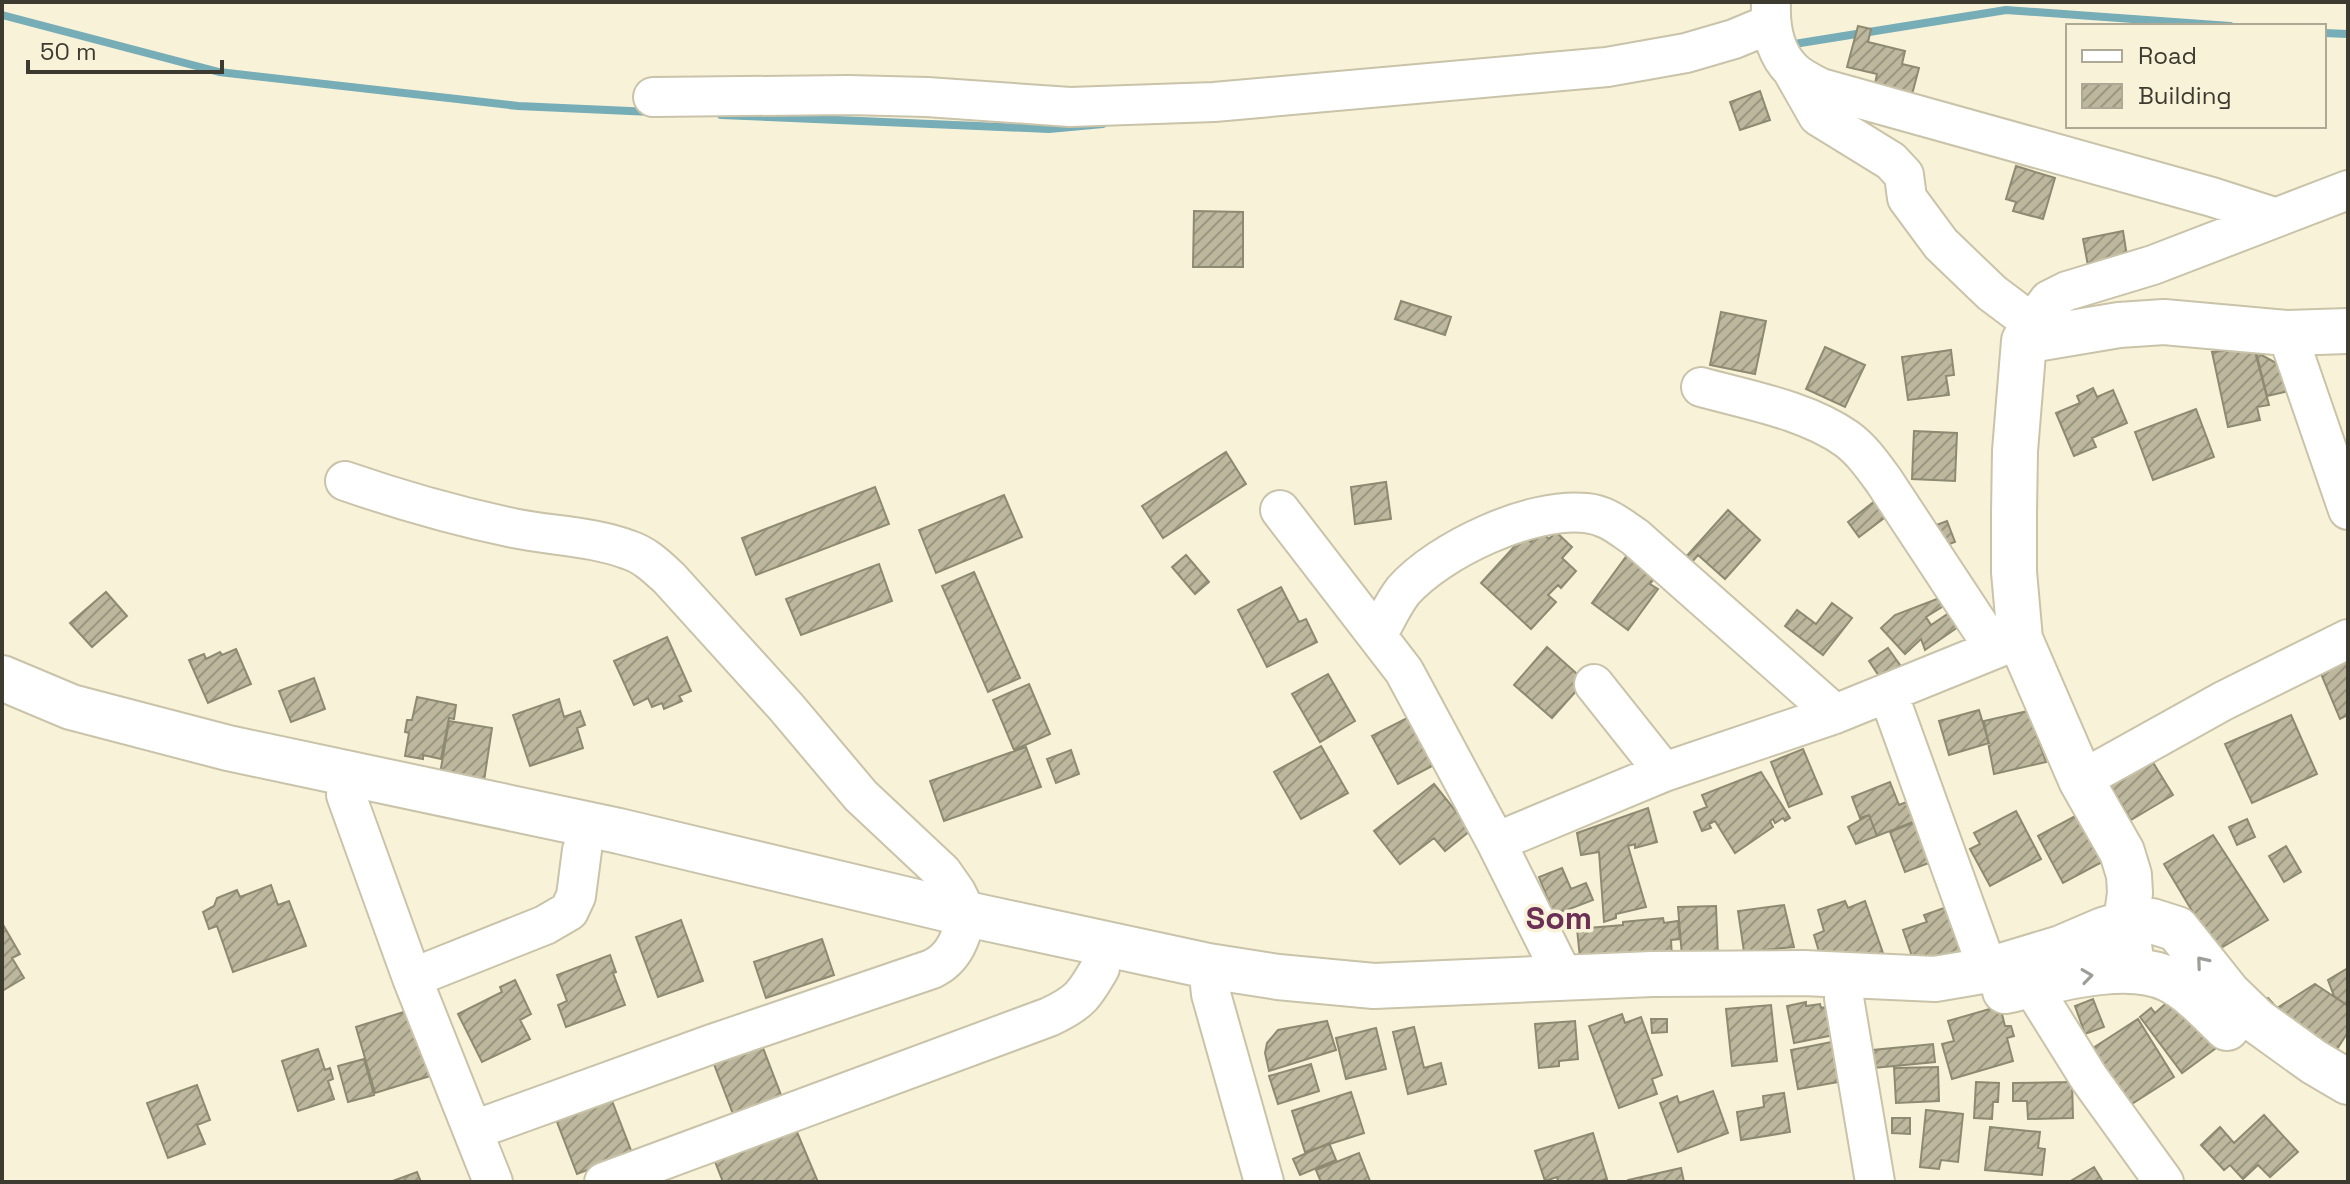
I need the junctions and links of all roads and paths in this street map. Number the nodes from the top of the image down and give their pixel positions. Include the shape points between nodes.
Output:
1 (1770, 13) edge
2 (1793, 72) junction
3 (653, 97) dead end
4 (2348, 190) edge
5 (2274, 217) junction
6 (2348, 331) edge
7 (2028, 332) junction
8 (2287, 333) junction
9 (1701, 387) dead end
10 (345, 481) dead end
11 (1280, 510) dead end
12 (2348, 510) edge
13 (1378, 634) junction
14 (2348, 639) edge
15 (2007, 643) junction
16 (1594, 684) dead end
17 (3, 691) edge
18 (1888, 693) junction
19 (1835, 714) junction
20 (1664, 772) junction
21 (2081, 780) junction
22 (346, 795) junction
23 (1496, 842) junction
24 (582, 850) junction
25 (2126, 923) junction
26 (964, 926) junction
27 (1100, 968) junction
28 (1988, 970) junction
29 (2132, 970) junction
30 (412, 978) junction
31 (1564, 978) junction
32 (1209, 980) junction
33 (2031, 985) junction
34 (1844, 998) junction
35 (2348, 1082) edge
36 (2348, 1107) edge
37 (474, 1130) junction
38 (493, 1182) edge
39 (604, 1182) edge
40 (1264, 1182) edge
41 (1875, 1182) edge
42 (2164, 1182) edge

1 - 2 street via 1783,58
1 - 3 street via 1734,39 1607,67 1214,102 1070,107 911,96
2 - 5 street via 1837,94
2 - 7 street via 1818,116 1891,161 1904,175 1907,198 1941,244
4 - 5 street
5 - 7 street via 2153,265 2067,291 2049,300
6 - 8 main road
7 - 8 main road via 2164,322
7 - 15 main road via 2015,451 2014,572
8 - 12 street
9 - 15 street via 1784,409 1847,439
10 - 26 street via 410,503 590,540 649,560 861,796 942,872 956,892
11 - 13 street
13 - 19 street via 1402,593 1447,555 1516,523 1563,512 1588,513 1609,519 1635,537
13 - 23 street via 1404,671
14 - 21 street
15 - 18 street
15 - 21 main road
16 - 20 street
17 - 22 main road via 31,723
17 - 26 main road via 228,748 619,831
18 - 19 street
18 - 28 street
19 - 20 street
20 - 23 street
21 - 25 main road via 2122,852 2129,875
22 - 24 main road
22 - 30 street
23 - 31 street
24 - 26 main road
24 - 30 street via 569,911
25 - 28 main road
25 - 29 main road
35 -> 25 main road via 2244,1009 2177,929 2152,921
26 - 27 main road
26 - 32 main road
26 - 37 street via 950,957 920,973
27 - 32 main road
27 - 39 street via 1084,995 1049,1017
28 - 31 main road via 1935,979 1804,973
33 -> 29 main road
29 - 36 main road via 2169,979 2295,1078
30 - 37 street
31 - 32 main road via 1374,986 1278,977
32 - 34 main road via 1298,1003 1402,1009 1728,995
32 - 40 street
33 - 34 main road via 1944,1001
33 - 42 street
34 - 41 street
37 - 38 street

